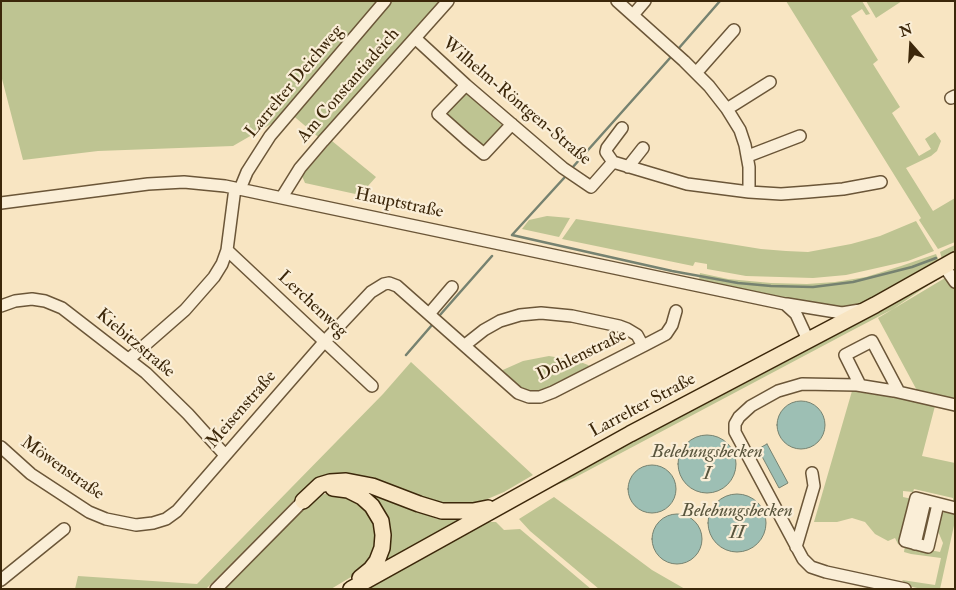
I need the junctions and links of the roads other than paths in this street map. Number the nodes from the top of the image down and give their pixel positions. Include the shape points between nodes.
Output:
1 (384, 1) edge
2 (448, 1) edge
3 (617, 1) edge
4 (645, 1) edge
5 (633, 15) junction
6 (734, 30) dead end
7 (415, 38) junction
8 (696, 73) junction
9 (770, 82) dead end
10 (466, 85) junction
11 (727, 109) junction
12 (512, 124) junction
13 (622, 128) dead end
14 (800, 136) dead end
15 (643, 148) dead end
16 (748, 156) junction
17 (613, 162) junction
18 (628, 167) junction
19 (881, 182) dead end
20 (238, 188) junction
21 (749, 192) junction
22 (282, 197) junction
23 (1, 203) edge
24 (227, 250) junction
25 (950, 263) edge
26 (955, 282) edge
27 (452, 287) dead end
28 (785, 304) junction
29 (1, 306) edge
30 (867, 309) junction
31 (676, 311) dead end
32 (429, 314) junction
33 (808, 340) junction
34 (325, 341) junction
35 (465, 346) junction
36 (643, 346) junction
37 (129, 359) junction
38 (372, 386) dead end
39 (860, 386) junction
40 (899, 392) junction
41 (955, 405) edge
42 (1, 448) edge
43 (226, 455) junction
44 (812, 474) dead end
45 (303, 501) junction
46 (185, 502) joint
47 (938, 504) junction
48 (497, 507) junction
49 (955, 508) edge
50 (64, 529) dead end
51 (796, 547) junction
52 (1, 580) edge
53 (216, 589) edge
54 (346, 589) edge
55 (351, 589) edge
56 (905, 589) edge

1 - 20 street, Larrelter Deichweg via 270,136
2 - 7 street, Am Constantiadeich
3 - 5 street
4 - 5 street
5 - 8 street
6 - 8 street
7 - 10 street, Wilhelm-Röntgen-Straße
7 - 22 street, Am Constantiadeich via 300,168
8 - 11 street
9 - 11 street
10 - 12 street, Wilhelm-Röntgen-Straße
10 - 12 street via 438,114 488,157
11 - 16 street via 740,130
12 - 17 street, Wilhelm-Röntgen-Straße via 563,168 591,187
13 - 17 street via 607,148
14 - 16 street
15 - 18 street
16 - 21 street
17 - 18 street, Wilhelm-Röntgen-Straße
18 - 21 street, Wilhelm-Röntgen-Straße via 687,184
19 - 21 street, Wilhelm-Röntgen-Straße via 808,192
20 - 22 street, Hauptstraße
20 - 23 street, Hauptstraße via 166,183
20 - 24 street, Larrelter Deichweg
22 - 28 street, Hauptstraße
24 - 34 street, Lerchenweg
24 - 37 street, Larrelter Deichweg via 222,264 194,300
25 - 26 street
25 - 30 main road, Larrelter Straße
27 - 32 street
28 - 30 street, Hauptstraße via 842,313
28 - 33 street via 796,314
29 - 37 street, Kiebitzstraße via 32,299 55,305
30 - 33 main road, Larrelter Straße
31 - 36 street, Dohlenstraße via 666,334
32 - 34 street, Dohlenstraße via 397,286 384,284 371,292
32 - 35 street, Dohlenstraße
33 - 48 main road, Larrelter Straße
34 - 38 street, Lerchenweg
34 - 43 street, Meisenstraße
35 - 36 street, Dohlenstraße via 500,321 541,313 619,326 637,335
35 - 36 street, Dohlenstraße via 518,393 534,397 553,392
37 - 43 street, Kiebitzstraße
39 - 40 street
39 - 40 street via 845,355 872,341
39 - 51 street via 791,386 751,406 737,420 736,432
40 - 41 street
42 - 46 street, Möwenstraße via 31,474 82,508 106,519 129,524 153,523 166,519
43 - 46 street, Meisenstraße
44 - 51 street via 814,486
45 - 48 main road via 320,485 346,481 372,486 442,511
45 - 53 street
45 - 54 main road via 325,489 342,489 362,497 378,514 383,528 382,548 371,569
47 - 47 street via 928,547 915,544 920,499
47 - 49 street
48 - 55 main road, Larrelter Straße
50 - 52 street
51 - 56 street via 811,567

